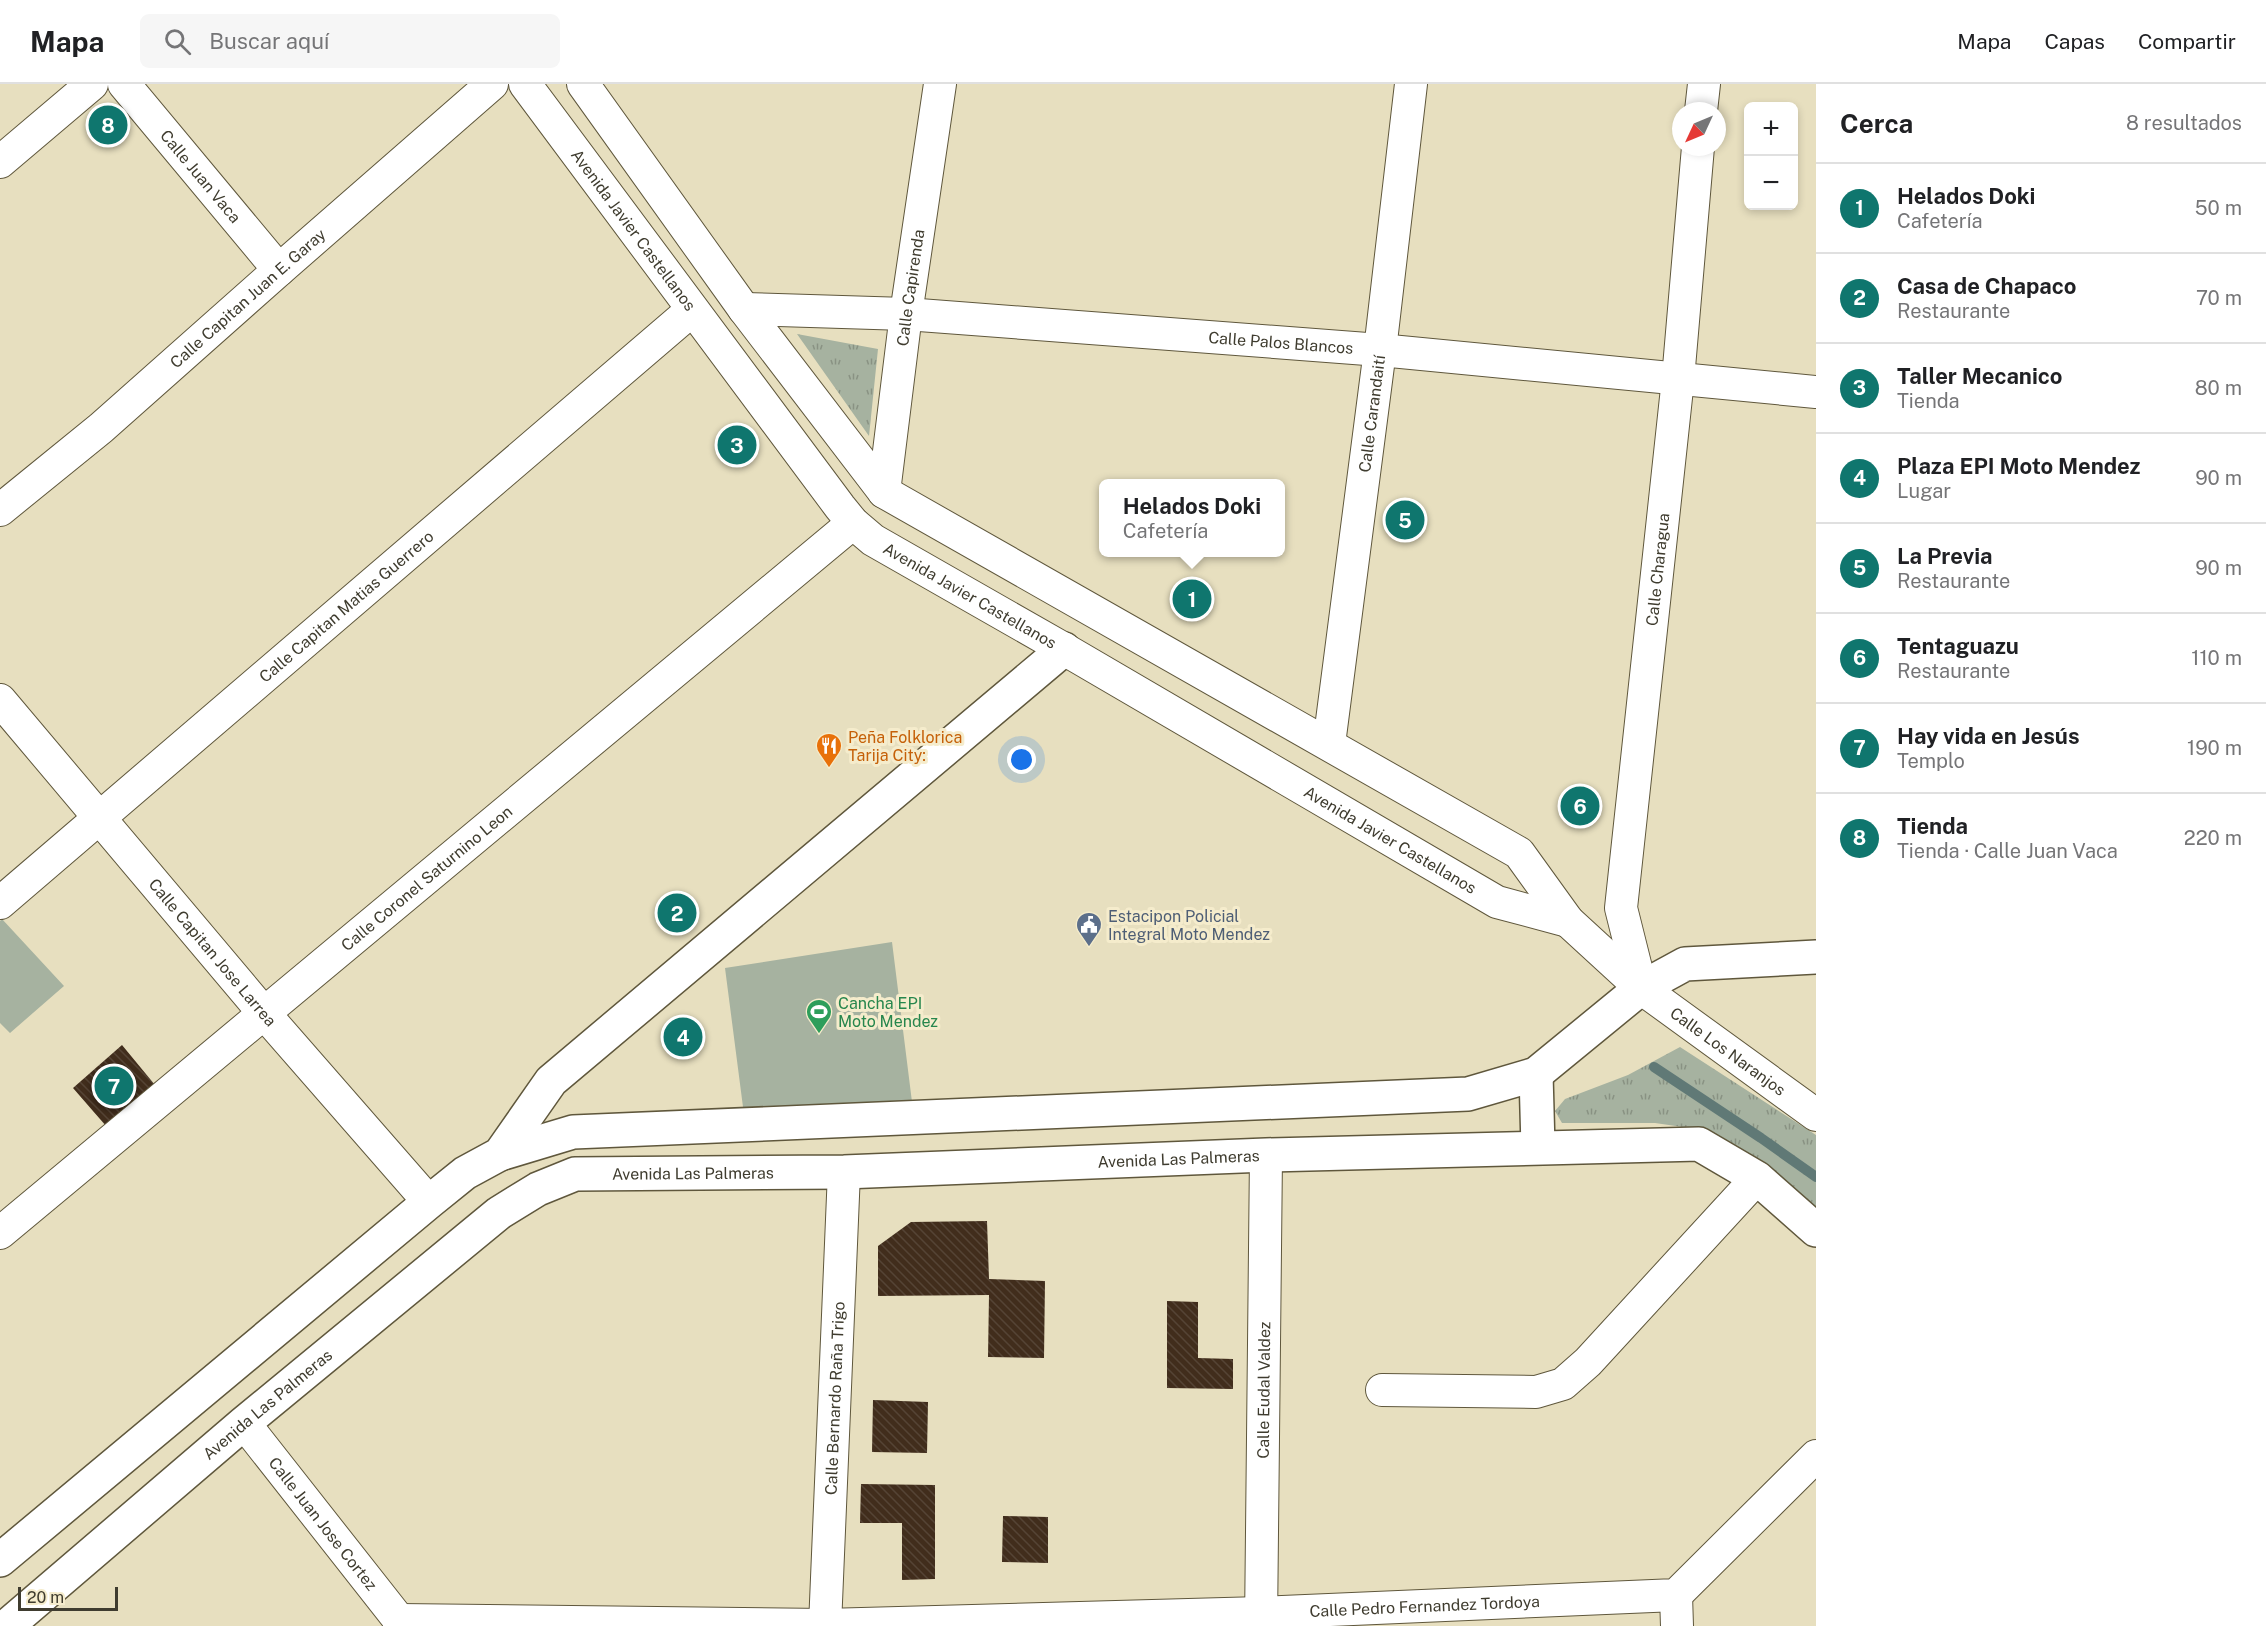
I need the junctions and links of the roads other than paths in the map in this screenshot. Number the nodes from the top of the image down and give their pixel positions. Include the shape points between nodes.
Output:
1 (92, 84) edge
2 (124, 84) edge
3 (492, 84) edge
4 (525, 84) edge
5 (583, 84) edge
6 (940, 84) edge
7 (1411, 84) edge
8 (1704, 84) edge
9 (1702, 102) edge
10 (1697, 156) edge
11 (0, 162) edge
12 (279, 270) junction
13 (744, 309) junction
14 (692, 310) junction
15 (906, 314) junction
16 (1380, 350) junction
17 (1678, 379) junction
18 (1816, 392) edge
19 (884, 492) junction
20 (0, 510) edge
21 (853, 523) junction
22 (1064, 649) junction
23 (0, 700) edge
24 (1329, 744) junction
25 (100, 817) junction
26 (0, 903) edge
27 (1568, 921) junction
28 (1816, 957) edge
29 (1641, 988) junction
30 (263, 1012) junction
31 (1536, 1074) junction
32 (1816, 1115) edge
33 (1538, 1147) junction
34 (500, 1154) junction
35 (1266, 1155) junction
36 (844, 1172) junction
37 (1757, 1178) junction
38 (429, 1202) junction
39 (1816, 1230) edge
40 (0, 1233) edge
41 (1382, 1390) dead end
42 (244, 1423) junction
43 (1816, 1456) edge
44 (0, 1560) edge
45 (1676, 1595) junction
46 (1261, 1619) edge
47 (399, 1623) edge
48 (825, 1625) edge
49 (7, 1626) edge
50 (1677, 1626) edge

1 - 11 street
2 - 12 street, Calle Juan Vaca
3 - 12 street, Calle Capitan Juan E. Garay
4 - 14 street, Avenida Javier Castellanos
5 - 13 street, Avenida Javier Castellanos
6 - 15 street, Calle Capirenda
7 - 16 street, Calle Carandaití
8 - 9 street
10 - 17 street, Calle Charagua
12 - 20 street, Calle Capitan Juan E. Garay via 101,428
13 - 15 street, Calle Palos Blancos
13 - 19 street, Avenida Javier Castellanos
14 - 21 street, Avenida Javier Castellanos
14 - 25 street, Calle Capitan Matias Guerrero
15 - 16 street, Calle Palos Blancos
15 - 19 street, Calle Capirenda
16 - 17 street, Calle Palos Blancos
16 - 24 street, Calle Carandaití
17 - 18 street, Calle Palos Blancos
17 - 29 street, Calle Charagua via 1621,908
19 - 24 street, Avenida Javier Castellanos
21 - 22 street, Avenida Javier Castellanos via 873,540
21 - 30 street, Calle Coronel Saturnino Leon
22 - 27 street, Avenida Javier Castellanos via 1497,902
22 - 34 street via 551,1082
23 - 25 street, Calle Capitan Jose Larrea
24 - 27 street, Avenida Javier Castellanos via 1519,853
25 - 26 street, Calle Capitan Matias Guerrero
25 - 30 street, Calle Capitan Jose Larrea
27 - 29 street, Avenida Javier Castellanos
28 - 29 street via 1684,964
29 - 31 street
29 - 32 street, Calle Los Naranjos
30 - 38 street, Calle Capitan Jose Larrea
30 - 40 street, Calle Coronel Saturnino Leon
31 - 33 street
31 - 34 street via 1468,1094 573,1132
33 - 35 street, Avenida Las Palmeras
33 - 37 street via 1699,1144
34 - 38 street via 465,1173
35 - 36 street, Avenida Las Palmeras
35 - 46 street, Calle Eudal Valdez
36 - 42 street, Avenida Las Palmeras via 575,1174 538,1189 499,1214
36 - 48 street, Calle Bernardo Raña Trigo
37 - 39 street
37 - 41 street via 1588,1362 1563,1384 1536,1392
38 - 44 street
42 - 47 street, Calle Juan Jose Cortez
42 - 49 street, Avenida Las Palmeras
43 - 45 street
45 - 46 street, Calle Pedro Fernandez Tordoya
45 - 50 street
46 - 48 street, Calle Pedro Fernandez Tordoya
47 - 48 street, Calle Pedro Fernandez Tordoya

